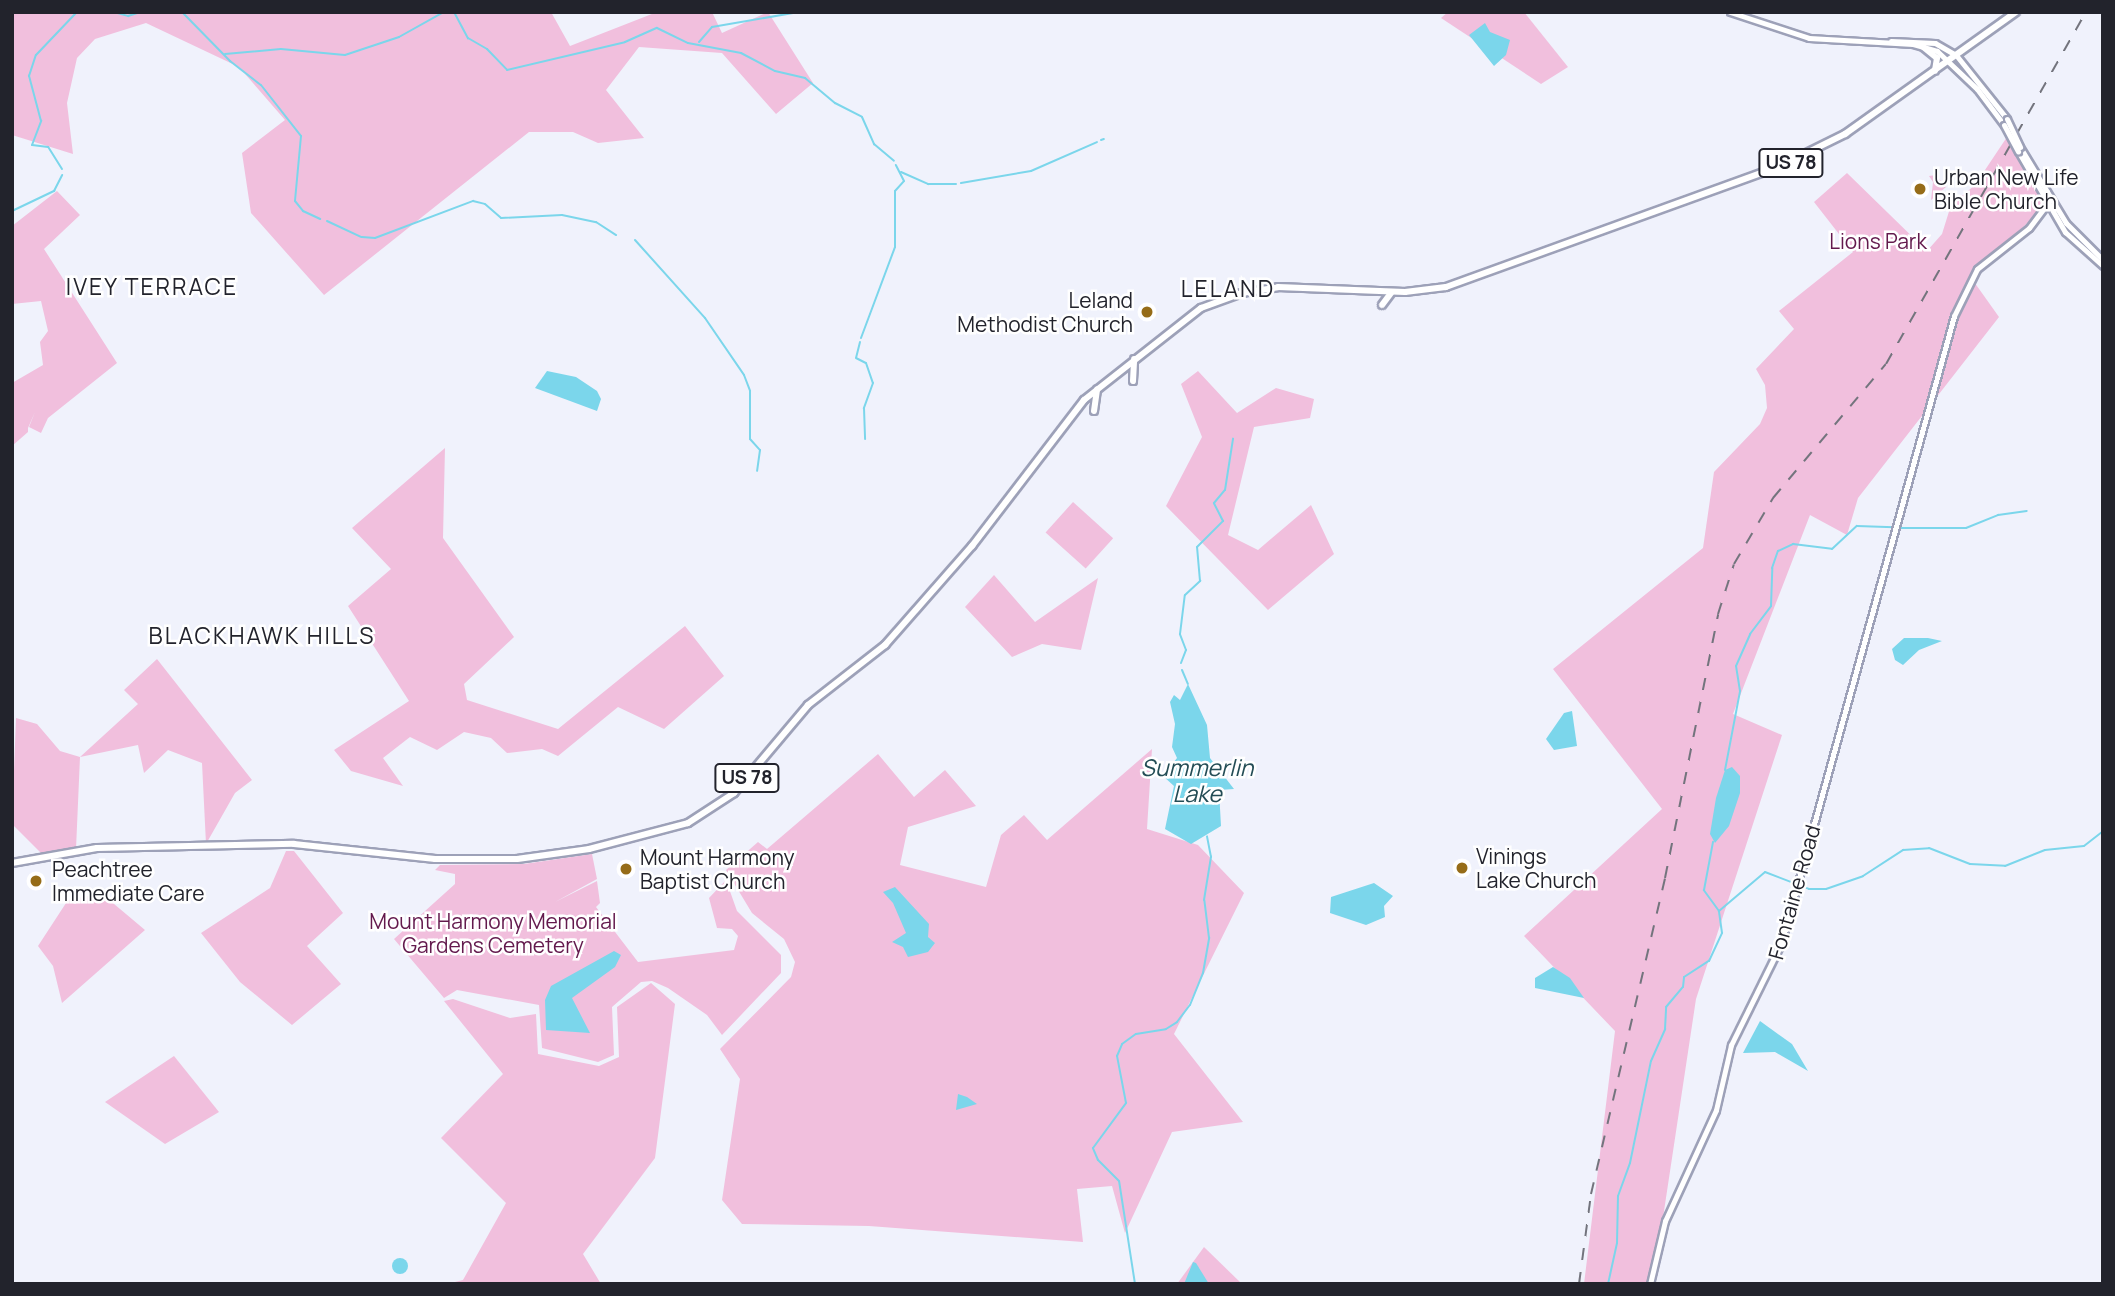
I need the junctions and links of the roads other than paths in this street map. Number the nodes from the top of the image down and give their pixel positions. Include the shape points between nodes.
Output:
1 (1730, 12) edge
2 (2016, 12) edge
3 (1885, 42) junction
4 (1922, 46) junction
5 (1953, 58) junction
6 (1935, 71) junction
7 (2049, 202) junction
8 (2103, 260) edge
9 (2103, 266) edge
10 (1392, 292) junction
11 (1382, 305) dead end
12 (1134, 359) junction
13 (1133, 381) dead end
14 (1097, 389) junction
15 (1094, 411) dead end
16 (12, 863) edge
17 (1650, 1284) edge

1 - 3 main road via 1810,38
2 - 5 main road, US 78
3 - 4 main road
3 - 5 main road via 1935,43
4 - 5 main road
4 - 6 main road via 1937,58
5 - 6 main road, US 78
5 - 7 main road, bridge via 2005,122
6 - 10 main road, US 78 via 1845,134 1793,162 1454,284
7 - 8 main road
7 - 9 main road via 2070,238
7 - 17 main road, Fontaine Road via 2029,228 1977,269 1944,343 1782,944 1731,1045 1716,1110 1665,1221
10 - 11 main road
10 - 12 main road, US 78 via 1278,287 1241,293 1201,308
12 - 13 main road
12 - 14 main road, US 78
14 - 15 main road
14 - 16 main road, US 78 via 973,545 885,645 808,705 734,793 688,823 526,859 432,859 294,844 97,848

